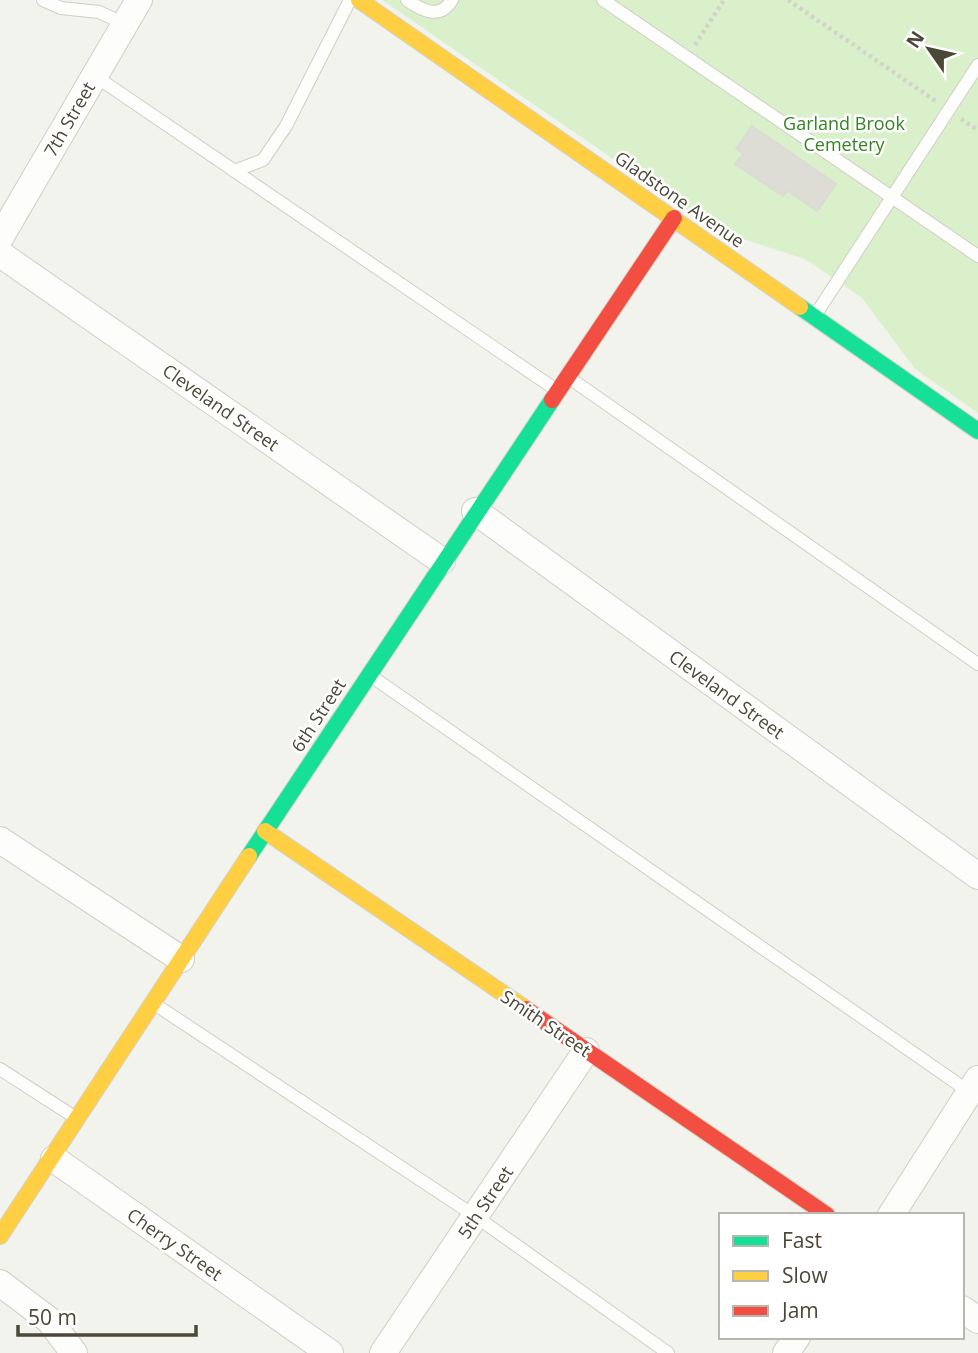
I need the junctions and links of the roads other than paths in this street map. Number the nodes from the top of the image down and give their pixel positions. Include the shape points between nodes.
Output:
1 (43, 0) edge
2 (139, 0) edge
3 (350, 0) edge
4 (359, 0) edge
5 (407, 0) edge
6 (452, 0) edge
7 (603, 0) edge
8 (125, 24) junction
9 (978, 65) edge
10 (94, 76) junction
11 (234, 171) junction
12 (892, 197) junction
13 (674, 218) junction
14 (0, 238) edge
15 (0, 254) edge
16 (978, 256) edge
17 (815, 316) junction
18 (567, 376) junction
19 (557, 390) junction
20 (978, 431) edge
21 (475, 511) junction
22 (442, 561) junction
23 (978, 664) edge
24 (368, 674) junction
25 (265, 831) junction
26 (0, 841) edge
27 (978, 876) edge
28 (181, 958) junction
29 (153, 1003) junction
30 (586, 1051) junction
31 (0, 1069) edge
32 (975, 1090) edge
33 (79, 1120) junction
34 (54, 1159) junction
35 (824, 1213) edge
36 (892, 1213) edge
37 (475, 1216) junction
38 (0, 1236) edge
39 (0, 1283) edge
40 (74, 1353) edge
41 (330, 1353) edge
42 (383, 1353) edge
43 (668, 1353) edge

1 - 8 lane via 61,8 99,12
2 - 8 street, 7th Street
3 - 11 lane via 286,126 263,160
4 - 13 street, Gladstone Avenue
5 - 6 lane via 438,13
7 - 12 lane
8 - 10 street, 7th Street
9 - 12 lane
10 - 11 lane
10 - 14 street, 7th Street
11 - 19 lane
12 - 16 lane
12 - 17 lane
13 - 17 street, Gladstone Avenue
13 - 18 street, 6th Street
15 - 22 street, Cleveland Street
17 - 20 street, Gladstone Avenue
18 - 19 street, 6th Street
18 - 23 lane
19 - 21 street, 6th Street
21 - 22 street, 6th Street
21 - 27 street, Cleveland Street
22 - 24 street, 6th Street
24 - 25 street, 6th Street
24 - 32 lane
25 - 28 street, 6th Street
25 - 30 street, Smith Street
26 - 28 street
28 - 29 street, 6th Street
29 - 33 street, 6th Street
29 - 37 lane
30 - 35 street, Smith Street
30 - 37 street, 5th Street
31 - 33 lane
32 - 36 street
33 - 34 street, 6th Street
34 - 38 street, 6th Street
34 - 41 street, Cherry Street
37 - 42 street, 5th Street
37 - 43 lane
39 - 40 street via 49,1320

